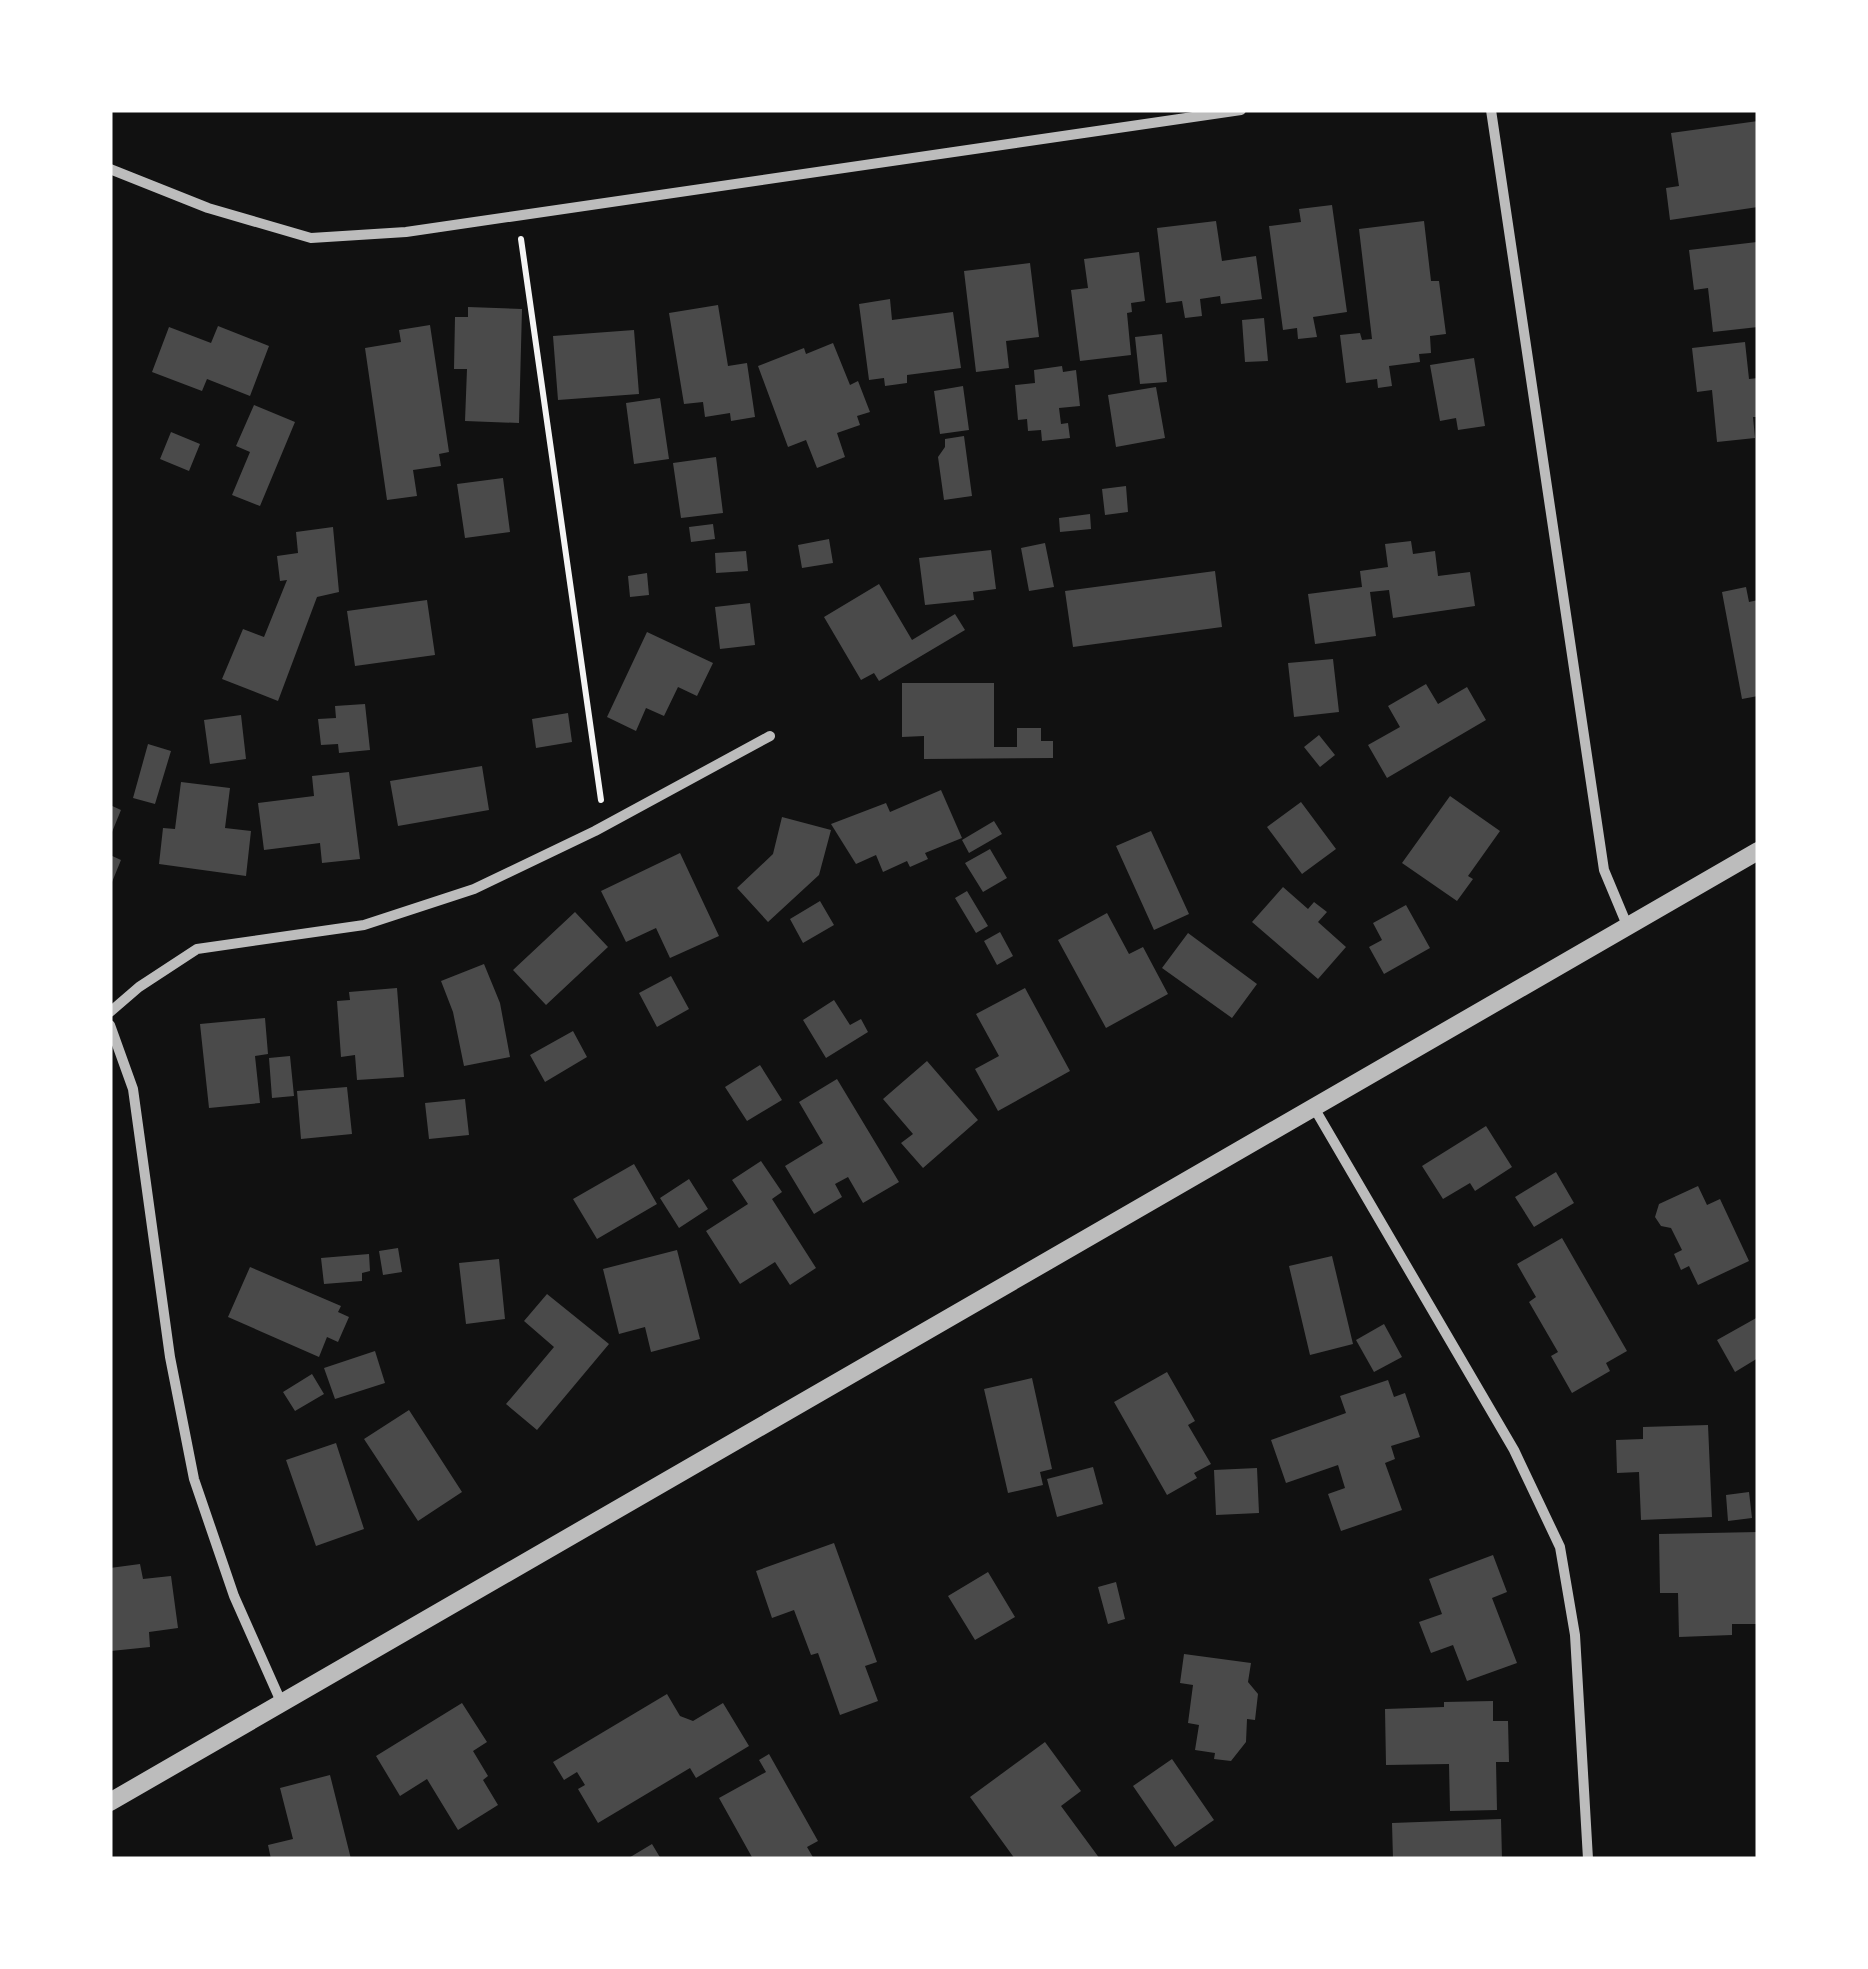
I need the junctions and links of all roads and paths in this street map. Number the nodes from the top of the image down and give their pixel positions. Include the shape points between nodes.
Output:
1 (1241, 110) edge
2 (1491, 110) edge
3 (110, 169) edge
4 (518, 215) junction
5 (770, 736) dead end
6 (604, 826) junction
7 (1758, 851) edge
8 (1627, 925) junction
9 (110, 1012) edge
10 (110, 1025) edge
11 (1313, 1105) junction
12 (282, 1704) junction
13 (110, 1802) edge
14 (1588, 1859) edge

1 - 4 street
2 - 8 street via 1604,870
3 - 4 street via 208,208 311,238
4 - 6 path
5 - 6 street
6 - 9 street via 474,889 364,925 197,949
7 - 8 street
8 - 11 street
10 - 12 street via 133,1089 194,1479 234,1596
11 - 12 street
11 - 14 street via 1514,1450 1560,1547 1575,1634
12 - 13 street

